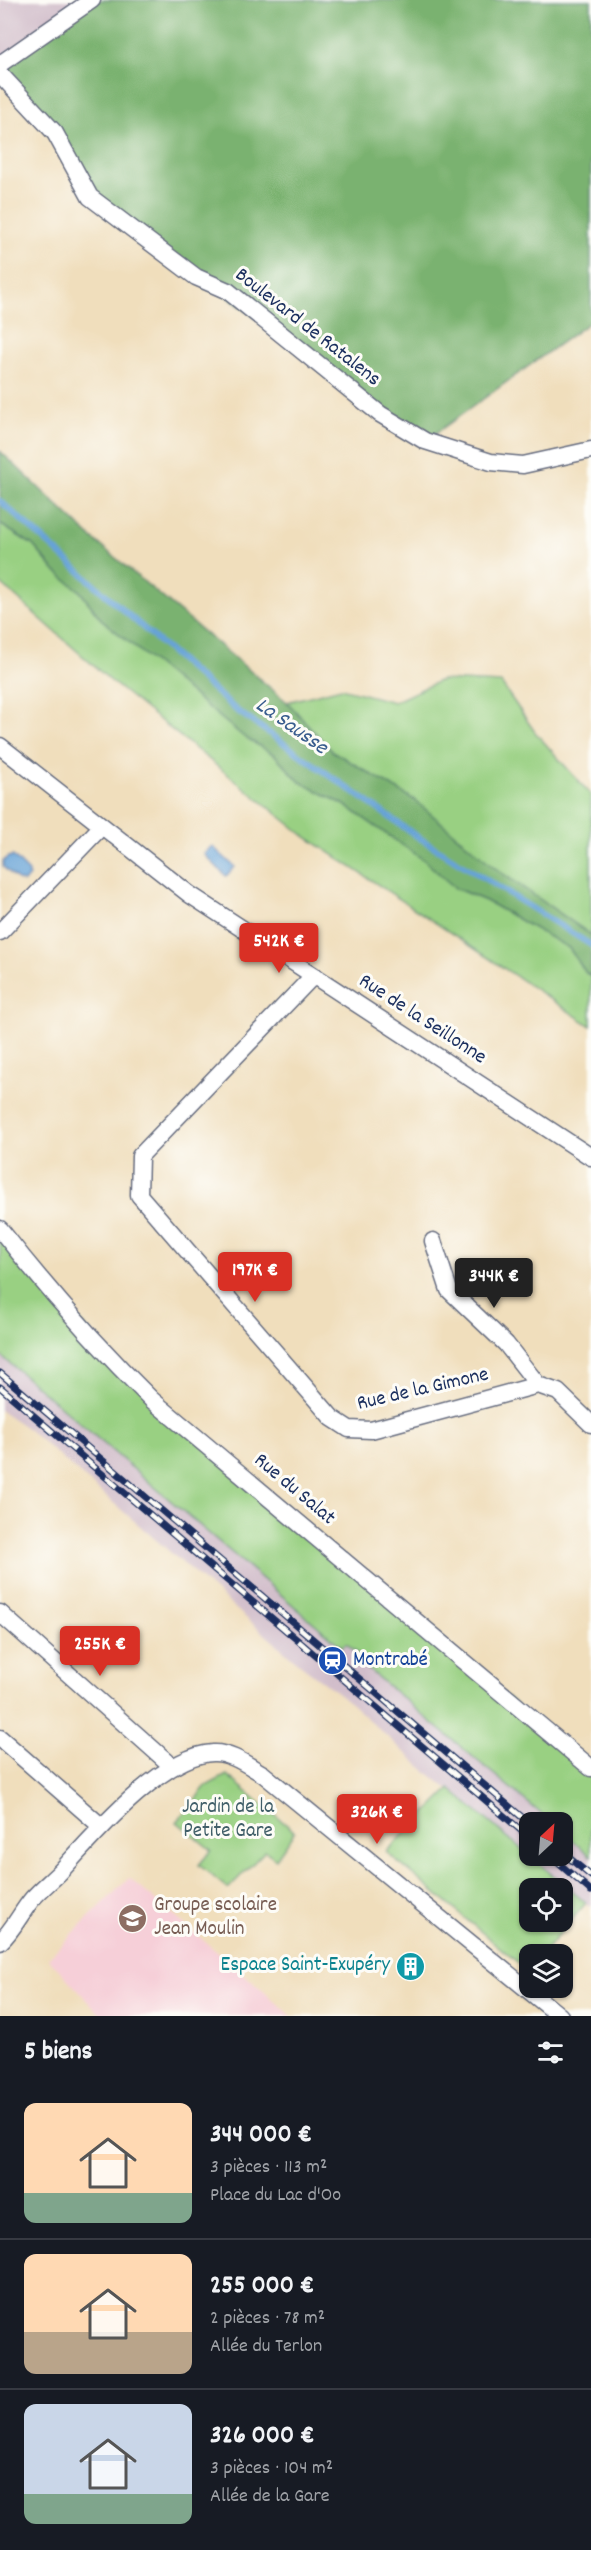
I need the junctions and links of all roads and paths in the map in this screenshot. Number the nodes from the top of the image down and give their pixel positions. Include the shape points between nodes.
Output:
1 (92, 0) edge
2 (0, 64) edge
3 (0, 74) edge
4 (591, 450) edge
5 (0, 746) edge
6 (101, 827) junction
7 (0, 932) edge
8 (313, 976) junction
9 (591, 1157) edge
10 (0, 1229) edge
11 (433, 1241) dead end
12 (538, 1385) junction
13 (591, 1424) edge
14 (0, 1613) edge
15 (0, 1738) edge
16 (588, 1761) edge
17 (173, 1767) junction
18 (102, 1827) junction
19 (0, 1942) edge
20 (560, 2016) edge

1 - 2 street
3 - 4 street, Boulevard de Ratalens via 55,133 90,197 196,277 228,291 380,414 425,441 491,462 522,465
5 - 6 street, Rue de la Seillonne
6 - 7 street
6 - 8 street, Rue de la Seillonne via 189,894
8 - 9 street, Rue de la Seillonne
8 - 12 street, Rue de la Gimone via 140,1156 139,1196 332,1418 349,1430 371,1430
10 - 16 street, Rue du Salat via 152,1400
11 - 12 street via 449,1290 506,1344
12 - 13 street via 558,1392
14 - 17 street
15 - 18 street
17 - 18 street via 154,1779
17 - 20 street via 214,1752 264,1774
18 - 19 street via 33,1898

